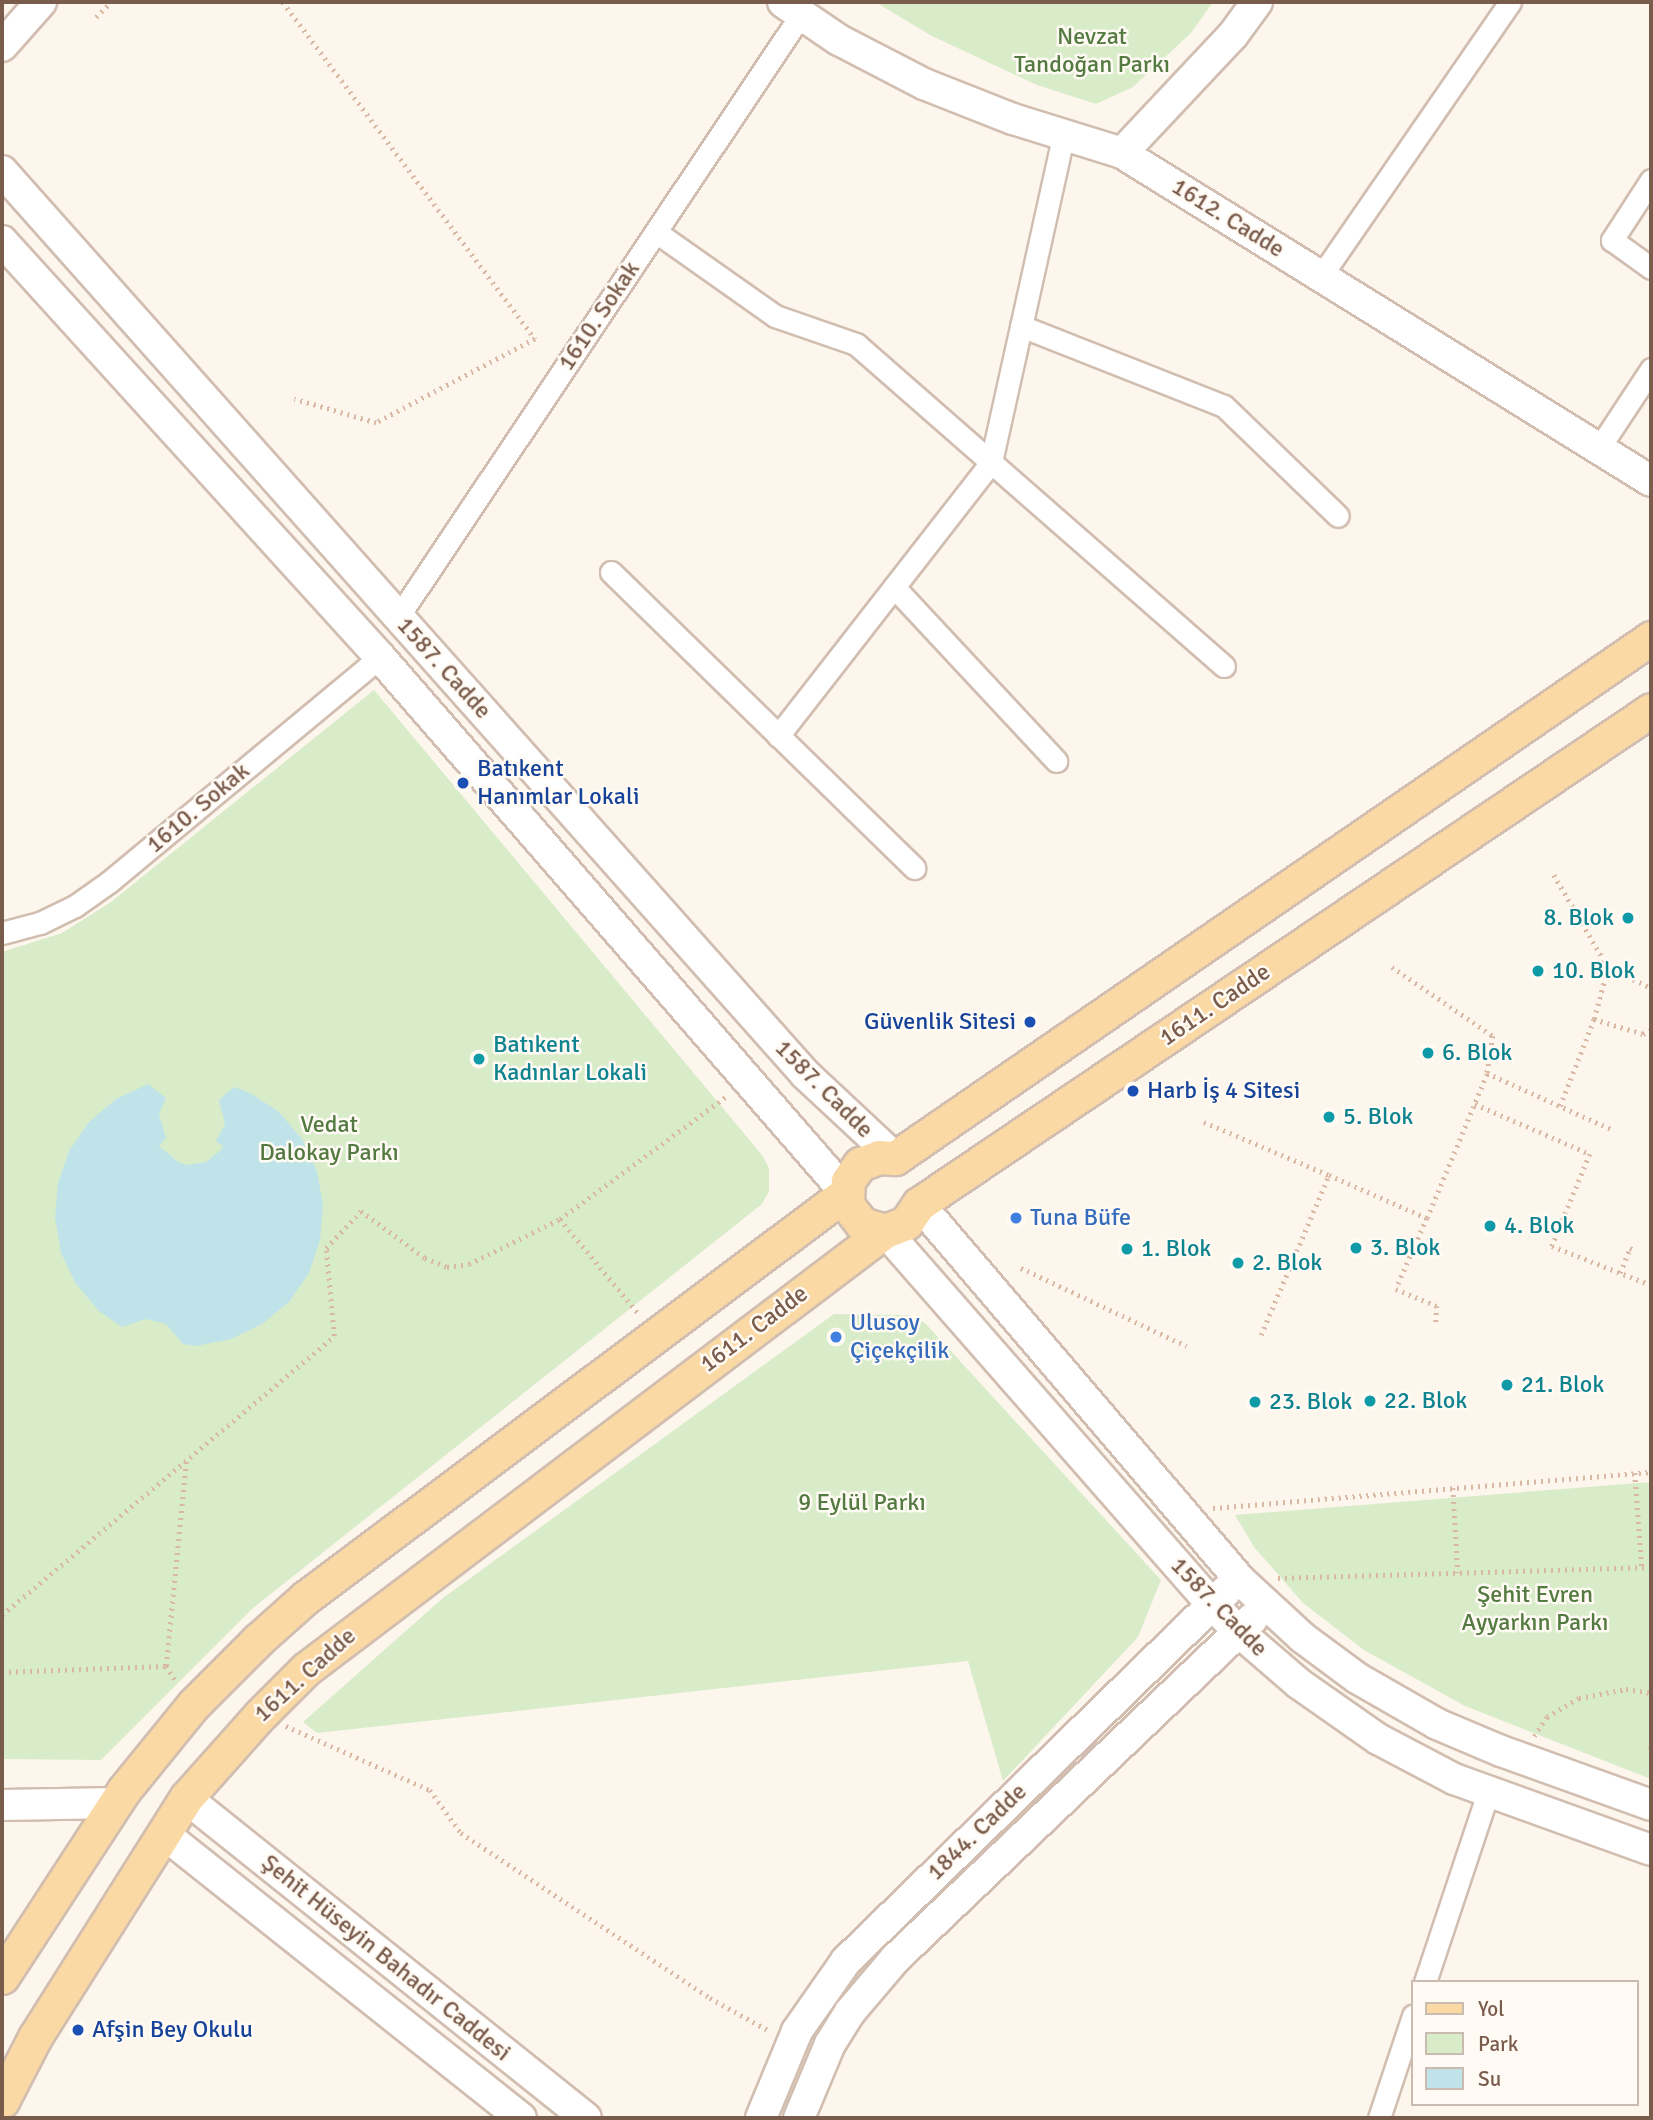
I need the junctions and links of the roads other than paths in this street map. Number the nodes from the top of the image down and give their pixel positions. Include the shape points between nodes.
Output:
1 (41, 2) edge
2 (1257, 2) edge
3 (1510, 2) edge
4 (792, 9) edge
5 (2, 46) edge
6 (1063, 136) junction
7 (1122, 153) junction
8 (2, 171) edge
9 (1651, 180) edge
10 (656, 232) junction
11 (2, 241) edge
12 (1651, 268) edge
13 (1321, 276) junction
14 (1021, 326) junction
15 (1651, 369) edge
16 (1599, 448) junction
17 (991, 462) junction
18 (1651, 481) edge
19 (1338, 516) dead end
20 (611, 572) dead end
21 (894, 587) junction
22 (398, 617) junction
23 (1651, 638) edge
24 (380, 657) junction
25 (1224, 666) dead end
26 (1651, 710) edge
27 (778, 736) junction
28 (1056, 761) dead end
29 (914, 868) dead end
30 (2, 933) edge
31 (895, 1158) junction
32 (846, 1192) junction
33 (919, 1204) junction
34 (885, 1231) junction
35 (1239, 1579) junction
36 (1212, 1604) junction
37 (1266, 1606) junction
38 (1238, 1632) junction
39 (1488, 1793) junction
40 (186, 1798) junction
41 (116, 1803) junction
42 (2, 1805) edge
43 (1651, 1805) edge
44 (164, 1834) junction
45 (1651, 1850) edge
46 (2, 1977) edge
47 (1426, 1980) edge
48 (1412, 2019) edge
49 (2, 2101) edge
50 (521, 2118) edge
51 (586, 2118) edge
52 (761, 2118) edge
53 (799, 2118) edge
54 (1379, 2118) edge

1 - 5 main road
2 - 7 main road via 1233,35
3 - 13 street
4 - 6 main road, 1612. Cadde via 839,40 924,84
4 - 10 street, 1610. Sokak
6 - 7 main road, 1612. Cadde
6 - 14 street
7 - 13 main road, 1612. Cadde
8 - 22 main road, 1587. Cadde
9 - 12 street via 1612,240
10 - 17 street via 775,316 856,344
10 - 22 street, 1610. Sokak
11 - 24 main road, 1587. Cadde
13 - 16 main road, 1612. Cadde
14 - 17 street
14 - 19 street via 1224,407
15 - 16 street
16 - 18 main road, 1612. Cadde
17 - 21 street
17 - 25 street
20 - 27 street
21 - 27 street
21 - 28 street
22 - 31 main road, 1587. Cadde via 805,1074
23 - 31 main road
24 - 30 street, 1610. Sokak via 109,882 40,923
24 - 32 main road, 1587. Cadde
26 - 33 main road, 1611. Cadde
27 - 29 street
31 - 32 main road via 879,1157 860,1164
31 - 33 main road via 912,1170 918,1181
32 - 34 main road via 853,1216 872,1230
32 - 41 main road via 305,1598 192,1705
33 - 34 main road, 1611. Cadde via 906,1223
33 - 35 main road, 1587. Cadde
34 - 36 main road, 1587. Cadde
34 - 40 main road, 1611. Cadde via 342,1639 260,1714
35 - 36 main road, 1844. Cadde
35 - 37 main road, 1587. Cadde
36 - 38 main road, 1587. Cadde
36 - 52 main road, 1844. Cadde via 869,1937 828,1983 791,2043
37 - 38 main road, 1844. Cadde
37 - 43 main road, 1587. Cadde via 1329,1658 1384,1695 1457,1733
38 - 39 main road, 1587. Cadde via 1348,1720 1406,1756
38 - 53 main road, 1844. Cadde via 874,1982 830,2044
39 - 45 main road, 1587. Cadde
39 - 47 street
40 - 44 main road, 1611. Cadde
40 - 51 main road, Şehit Hüseyin Bahadır Caddesi
41 - 42 main road
41 - 46 main road
44 - 49 main road, 1611. Cadde via 35,2037
44 - 50 main road, Şehit Hüseyin Bahadır Caddesi
48 - 54 street

